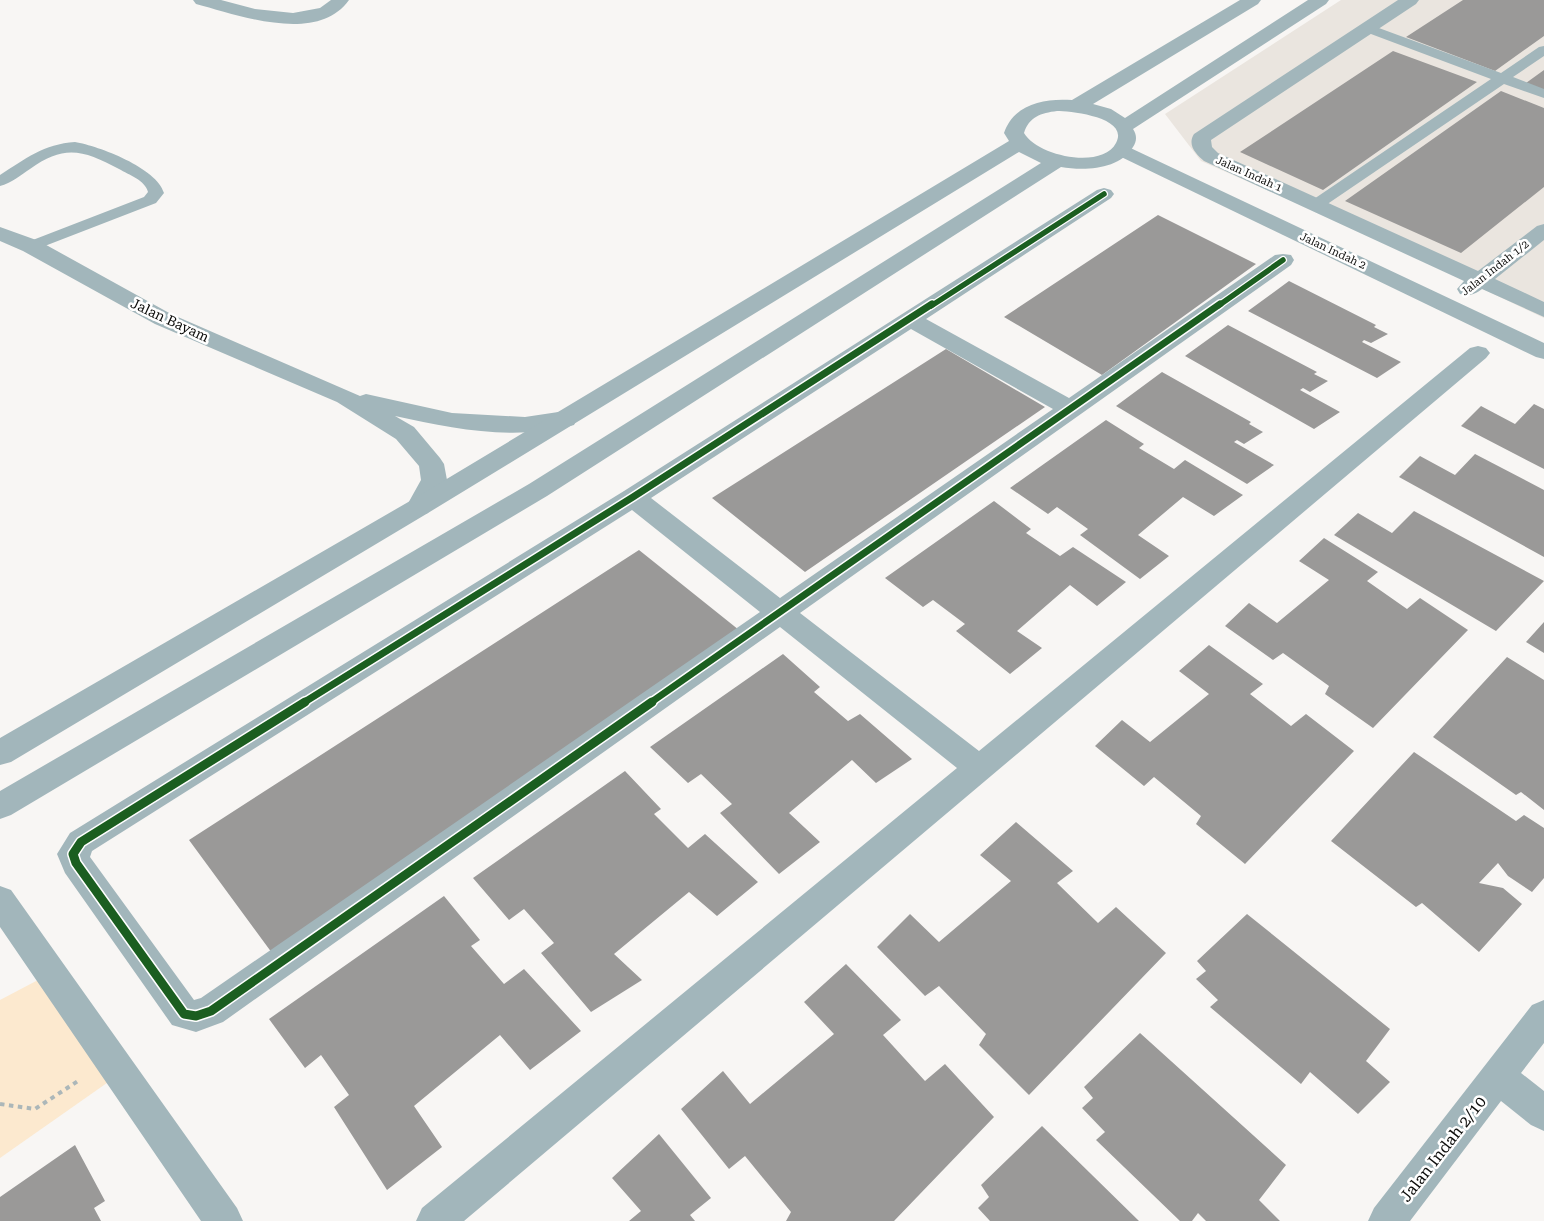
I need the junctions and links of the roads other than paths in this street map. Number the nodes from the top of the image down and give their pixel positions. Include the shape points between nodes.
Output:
1 (202, 0) edge
2 (340, 0) edge
3 (1252, 0) edge
4 (1320, 0) edge
5 (1410, 0) edge
6 (1368, 28) junction
7 (1544, 50) edge
8 (1502, 78) junction
9 (1544, 94) edge
10 (1076, 106) junction
11 (1123, 127) junction
12 (1020, 144) junction
13 (1122, 150) junction
14 (1058, 161) junction
15 (0, 181) edge
16 (1104, 194) dead end
17 (1317, 204) junction
18 (1544, 230) edge
19 (0, 233) edge
20 (31, 246) junction
21 (1283, 260) dead end
22 (1479, 280) junction
23 (1447, 305) junction
24 (1544, 310) edge
25 (910, 319) junction
26 (1544, 352) edge
27 (1478, 353) dead end
28 (345, 397) junction
29 (1071, 409) junction
30 (565, 419) junction
31 (633, 497) junction
32 (419, 507) junction
33 (782, 612) junction
34 (0, 753) edge
35 (979, 768) junction
36 (0, 806) edge
37 (0, 900) edge
38 (1544, 1016) edge
39 (1498, 1077) junction
40 (1544, 1112) edge
41 (224, 1221) edge
42 (435, 1221) edge
43 (1387, 1221) edge

1 - 2 street via 263,16 281,17 312,17 337,5
3 - 10 street
4 - 11 street
5 - 6 street, Jalan Indah 1
6 - 8 lane
6 - 17 street, Jalan Indah 1 via 1201,138 1202,148 1211,157
7 - 8 lane
8 - 9 lane
8 - 17 lane
10 - 11 street via 1112,117
10 - 12 street via 1057,105 1024,114 1016,123 1014,133
11 - 13 street via 1127,134
12 - 14 street via 1029,151
12 - 30 street
13 - 14 street via 1095,162
13 - 23 street, Jalan Indah 2
14 - 36 street via 538,490
15 - 20 lane via 39,156 69,146 103,154 155,186 156,193 150,200
16 - 25 street
17 - 22 street, Jalan Indah 1
18 - 22 street, Jalan Indah 1/2
19 - 20 street, Jalan Bayam
20 - 28 street, Jalan Bayam via 163,319
21 - 29 street
22 - 23 street, Jalan Indah 1/2
22 - 24 street, Jalan Indah 1
23 - 26 street, Jalan Indah 2
25 - 29 street
25 - 31 street
27 - 35 street
28 - 30 street, Jalan Bayam via 452,420 525,425
28 - 32 street, Jalan Bayam via 405,433 431,464 434,480
29 - 33 street
30 - 32 street
31 - 33 street
31 - 33 street via 81,842 73,854 76,863 184,1014 196,1016 211,1011
32 - 34 street
33 - 35 street
35 - 42 street
37 - 41 street
38 - 39 street, Jalan Indah 2/10
39 - 40 street
39 - 43 street, Jalan Indah 2/10

